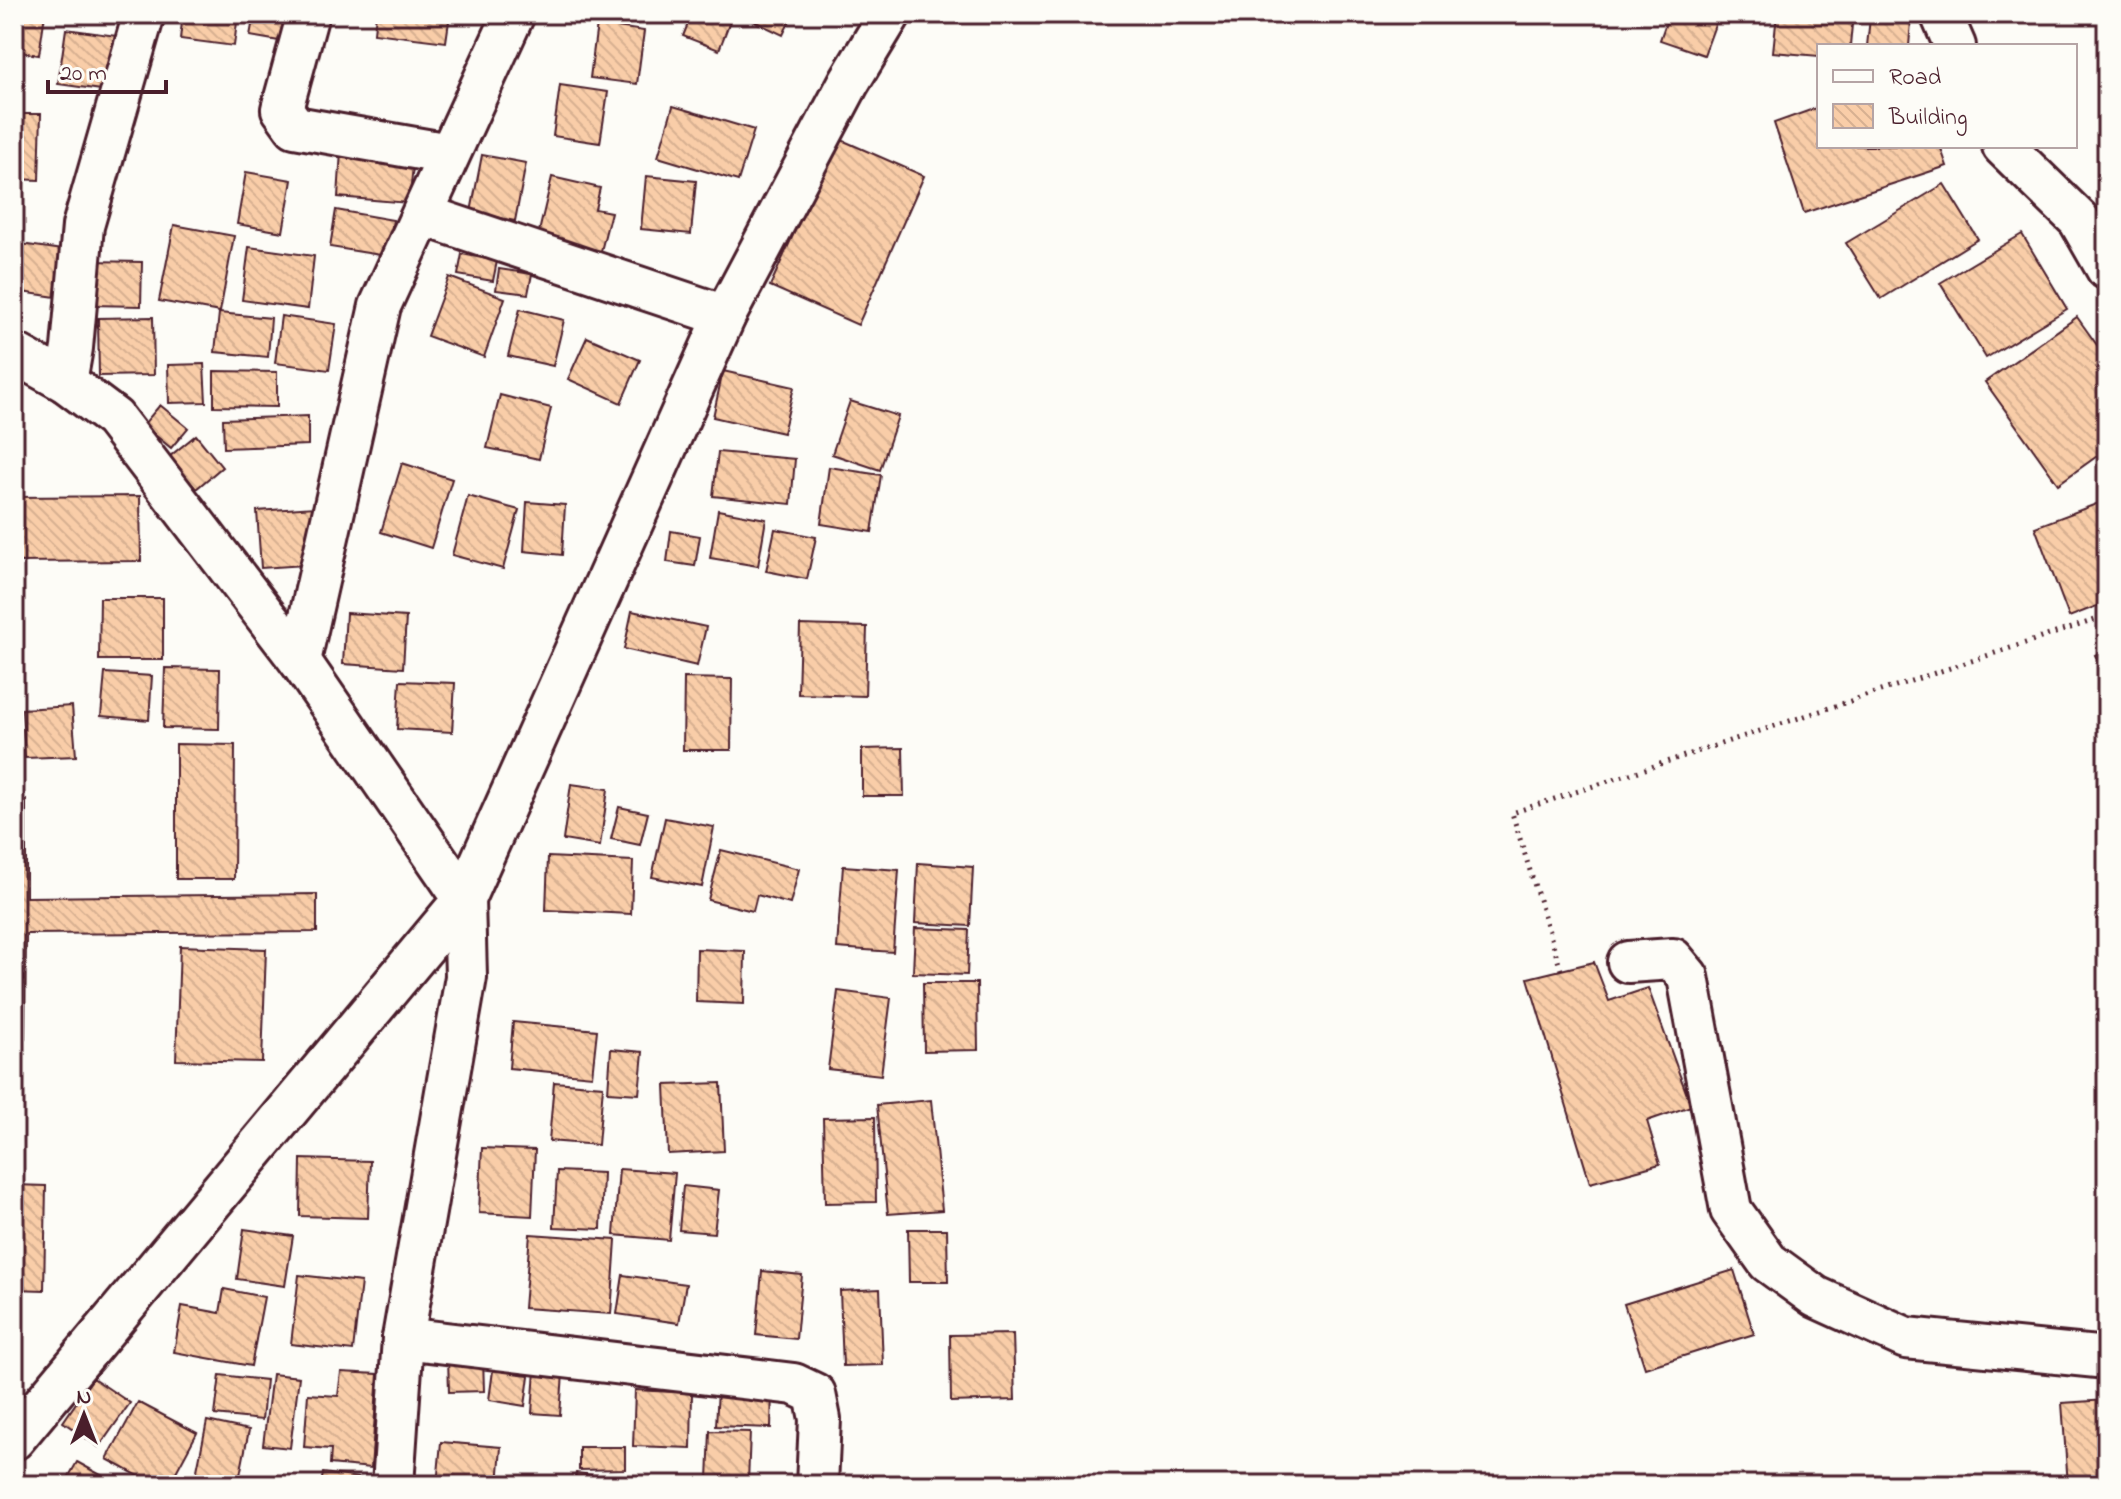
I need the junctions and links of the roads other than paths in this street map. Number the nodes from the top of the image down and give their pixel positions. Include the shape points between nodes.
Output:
1 (144, 14) edge
2 (308, 14) edge
3 (514, 14) edge
4 (890, 14) edge
5 (1941, 14) edge
6 (1954, 44) edge
7 (2005, 148) edge
8 (449, 154) junction
9 (423, 215) junction
10 (2107, 269) edge
11 (725, 316) junction
12 (14, 353) edge
13 (66, 382) junction
14 (300, 661) junction
15 (464, 899) junction
16 (1628, 962) dead end
17 (403, 1338) junction
18 (2107, 1358) edge
19 (14, 1439) edge
20 (393, 1485) edge
21 (817, 1485) edge

1 - 13 street via 83,226
2 - 8 street via 282,109 295,127
3 - 8 street
4 - 11 street
5 - 6 street
7 - 10 street via 2079,220
8 - 9 street
9 - 11 street
9 - 14 street via 380,306
11 - 15 street
12 - 13 street
13 - 14 street via 114,418
14 - 15 street
15 - 17 street via 466,977
15 - 19 street
16 - 18 street via 1673,959 1688,977 1731,1210 1768,1262 1816,1297 1906,1338
17 - 20 street
17 - 21 street via 794,1384 815,1394 820,1419

